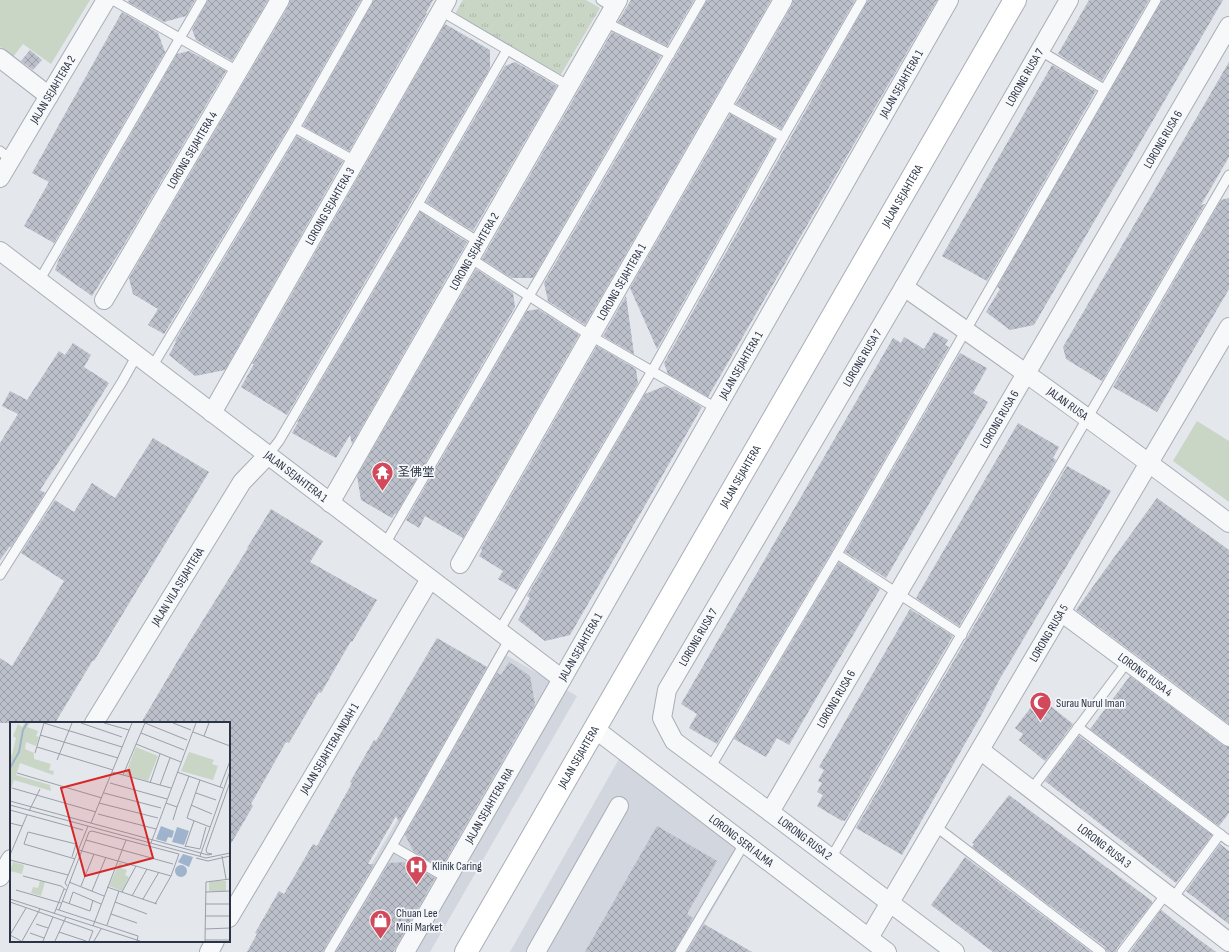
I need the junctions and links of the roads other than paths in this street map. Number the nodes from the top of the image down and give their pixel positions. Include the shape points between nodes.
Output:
1 (106, 0) edge
2 (113, 0) edge
3 (202, 0) edge
4 (280, 0) edge
5 (368, 0) edge
6 (701, 0) edge
7 (783, 0) edge
8 (862, 0) edge
9 (949, 0) edge
10 (1015, 0) edge
11 (1069, 0) edge
12 (1156, 0) edge
13 (444, 6) edge
14 (609, 8) edge
15 (1229, 26) edge
16 (180, 39) junction
17 (507, 50) junction
18 (1040, 50) junction
19 (670, 54) junction
20 (0, 58) edge
21 (239, 72) junction
22 (569, 86) junction
23 (1104, 89) junction
24 (49, 96) junction
25 (724, 104) junction
26 (295, 128) junction
27 (783, 137) junction
28 (6, 156) edge
29 (355, 161) junction
30 (0, 178) edge
31 (1228, 179) edge
32 (418, 204) junction
33 (475, 250) junction
34 (0, 251) edge
35 (39, 281) junction
36 (904, 286) junction
37 (529, 296) junction
38 (104, 300) dead end
39 (1229, 327) edge
40 (965, 330) junction
41 (591, 336) junction
42 (137, 355) junction
43 (152, 367) junction
44 (652, 371) junction
45 (1026, 373) junction
46 (716, 408) junction
47 (212, 413) junction
48 (1088, 418) junction
49 (268, 455) junction
50 (1150, 463) junction
51 (330, 503) junction
52 (1229, 523) edge
53 (385, 544) junction
54 (837, 554) junction
55 (460, 564) dead end
56 (0, 576) edge
57 (430, 579) junction
58 (897, 594) junction
59 (1061, 612) junction
60 (504, 635) junction
61 (962, 635) junction
62 (1128, 662) junction
63 (562, 680) junction
64 (662, 718) joint
65 (95, 722) edge
66 (1078, 727) junction
67 (595, 729) junction
68 (1229, 737) edge
69 (980, 750) junction
70 (710, 768) junction
71 (1032, 790) junction
72 (619, 806) dead end
73 (770, 812) junction
74 (935, 826) junction
75 (1220, 834) junction
76 (1229, 841) edge
77 (744, 844) junction
78 (392, 846) junction
79 (831, 858) junction
80 (10, 861) edge
81 (0, 877) edge
82 (447, 878) junction
83 (1169, 896) junction
84 (889, 903) junction
85 (230, 916) edge
86 (869, 938) junction
87 (214, 942) edge
88 (1229, 942) edge
89 (209, 952) edge
90 (329, 952) edge
91 (405, 952) edge
92 (466, 952) edge
93 (536, 952) edge
94 (680, 952) edge
95 (887, 952) edge
96 (955, 952) edge
97 (1101, 952) edge
98 (1122, 952) edge

1 - 24 street, JALAN SEJAHTERA 2
2 - 16 lane
3 - 16 lane
4 - 21 street, LORONG SEJAHTERA 4
5 - 26 lane
6 - 19 lane
7 - 25 street, LORONG SEJAHTERA 1
8 - 27 lane
9 - 46 street, JALAN SEJAHTERA 1
10 - 67 main road, JALAN SEJAHTERA
11 - 18 street, LORONG RUSA 7
12 - 23 lane
13 - 17 lane
13 - 29 street, LORONG SEJAHTERA 3
14 - 19 lane
14 - 22 street, LORONG SEJAHTERA 2
15 - 45 street, LORONG RUSA 6
16 - 21 lane
16 - 35 lane
17 - 22 lane
17 - 32 lane
18 - 23 lane
18 - 36 street, LORONG RUSA 7
19 - 37 lane
20 - 24 street
21 - 38 street, LORONG SEJAHTERA 4
22 - 33 street, LORONG SEJAHTERA 2
23 - 40 lane
24 - 28 street, JALAN SEJAHTERA 2
25 - 27 lane
25 - 41 street, LORONG SEJAHTERA 1
26 - 29 lane
26 - 43 lane
27 - 44 lane
28 - 30 street, JALAN SEJAHTERA 2
29 - 47 street, LORONG SEJAHTERA 3
31 - 48 lane
32 - 33 lane
32 - 49 lane via 279,441
33 - 37 lane
33 - 51 street, LORONG SEJAHTERA 2
34 - 35 street, JALAN SEJAHTERA 1
35 - 42 street, JALAN SEJAHTERA 1
36 - 40 street, JALAN RUSA
36 - 64 street, LORONG RUSA 7 via 667,690
37 - 41 lane
37 - 53 lane
39 - 50 street, LORONG RUSA 5
40 - 45 street, JALAN RUSA
40 - 54 lane
41 - 44 lane
41 - 55 street, LORONG SEJAHTERA 1
42 - 43 street, JALAN SEJAHTERA 1
42 - 56 lane
43 - 47 street, JALAN SEJAHTERA 1
44 - 46 lane
44 - 60 lane
45 - 48 street, JALAN RUSA
45 - 58 street, LORONG RUSA 6
46 - 63 street, JALAN SEJAHTERA 1
47 - 49 street, JALAN SEJAHTERA 1
48 - 50 street, JALAN RUSA
48 - 61 lane
49 - 51 street, JALAN SEJAHTERA 1
49 - 65 street, JALAN VILA SEJAHTERA via 242,482
50 - 52 street, JALAN RUSA
50 - 59 street, LORONG RUSA 5
51 - 53 street, JALAN SEJAHTERA 1
53 - 57 street, JALAN SEJAHTERA 1
54 - 58 lane
54 - 70 lane
57 - 60 street, JALAN SEJAHTERA 1
57 - 85 street, JALAN SEJAHTERA INDAH 1
58 - 61 lane
58 - 73 street, LORONG RUSA 6
59 - 62 street, LORONG RUSA 4
59 - 69 street, LORONG RUSA 5
60 - 63 street, JALAN SEJAHTERA 1
60 - 78 lane
61 - 79 lane
62 - 66 lane
62 - 68 street, LORONG RUSA 4
63 - 82 street, JALAN SEJAHTERA RIA
64 - 70 street, LORONG RUSA 2 via 674,741
66 - 71 lane
66 - 75 lane
67 - 77 street, LORONG SERI ALMA
67 - 92 main road, JALAN SEJAHTERA
69 - 71 street, LORONG RUSA 3
69 - 74 street, LORONG RUSA 5
70 - 73 street, LORONG RUSA 2
71 - 83 street, LORONG RUSA 3
72 - 93 street
73 - 79 street, LORONG RUSA 2
74 - 84 street, LORONG RUSA 5
74 - 97 lane
75 - 76 lane
75 - 83 lane
77 - 86 street, LORONG SERI ALMA
77 - 94 lane
78 - 82 lane
78 - 90 lane
79 - 84 street, LORONG RUSA 2
80 - 81 street
82 - 91 street, JALAN SEJAHTERA RIA
83 - 88 street, LORONG RUSA 3
83 - 98 lane
84 - 86 street, LORONG RUSA 5
84 - 96 street, LORONG RUSA 2
86 - 95 street, LORONG SERI ALMA
87 - 89 street

